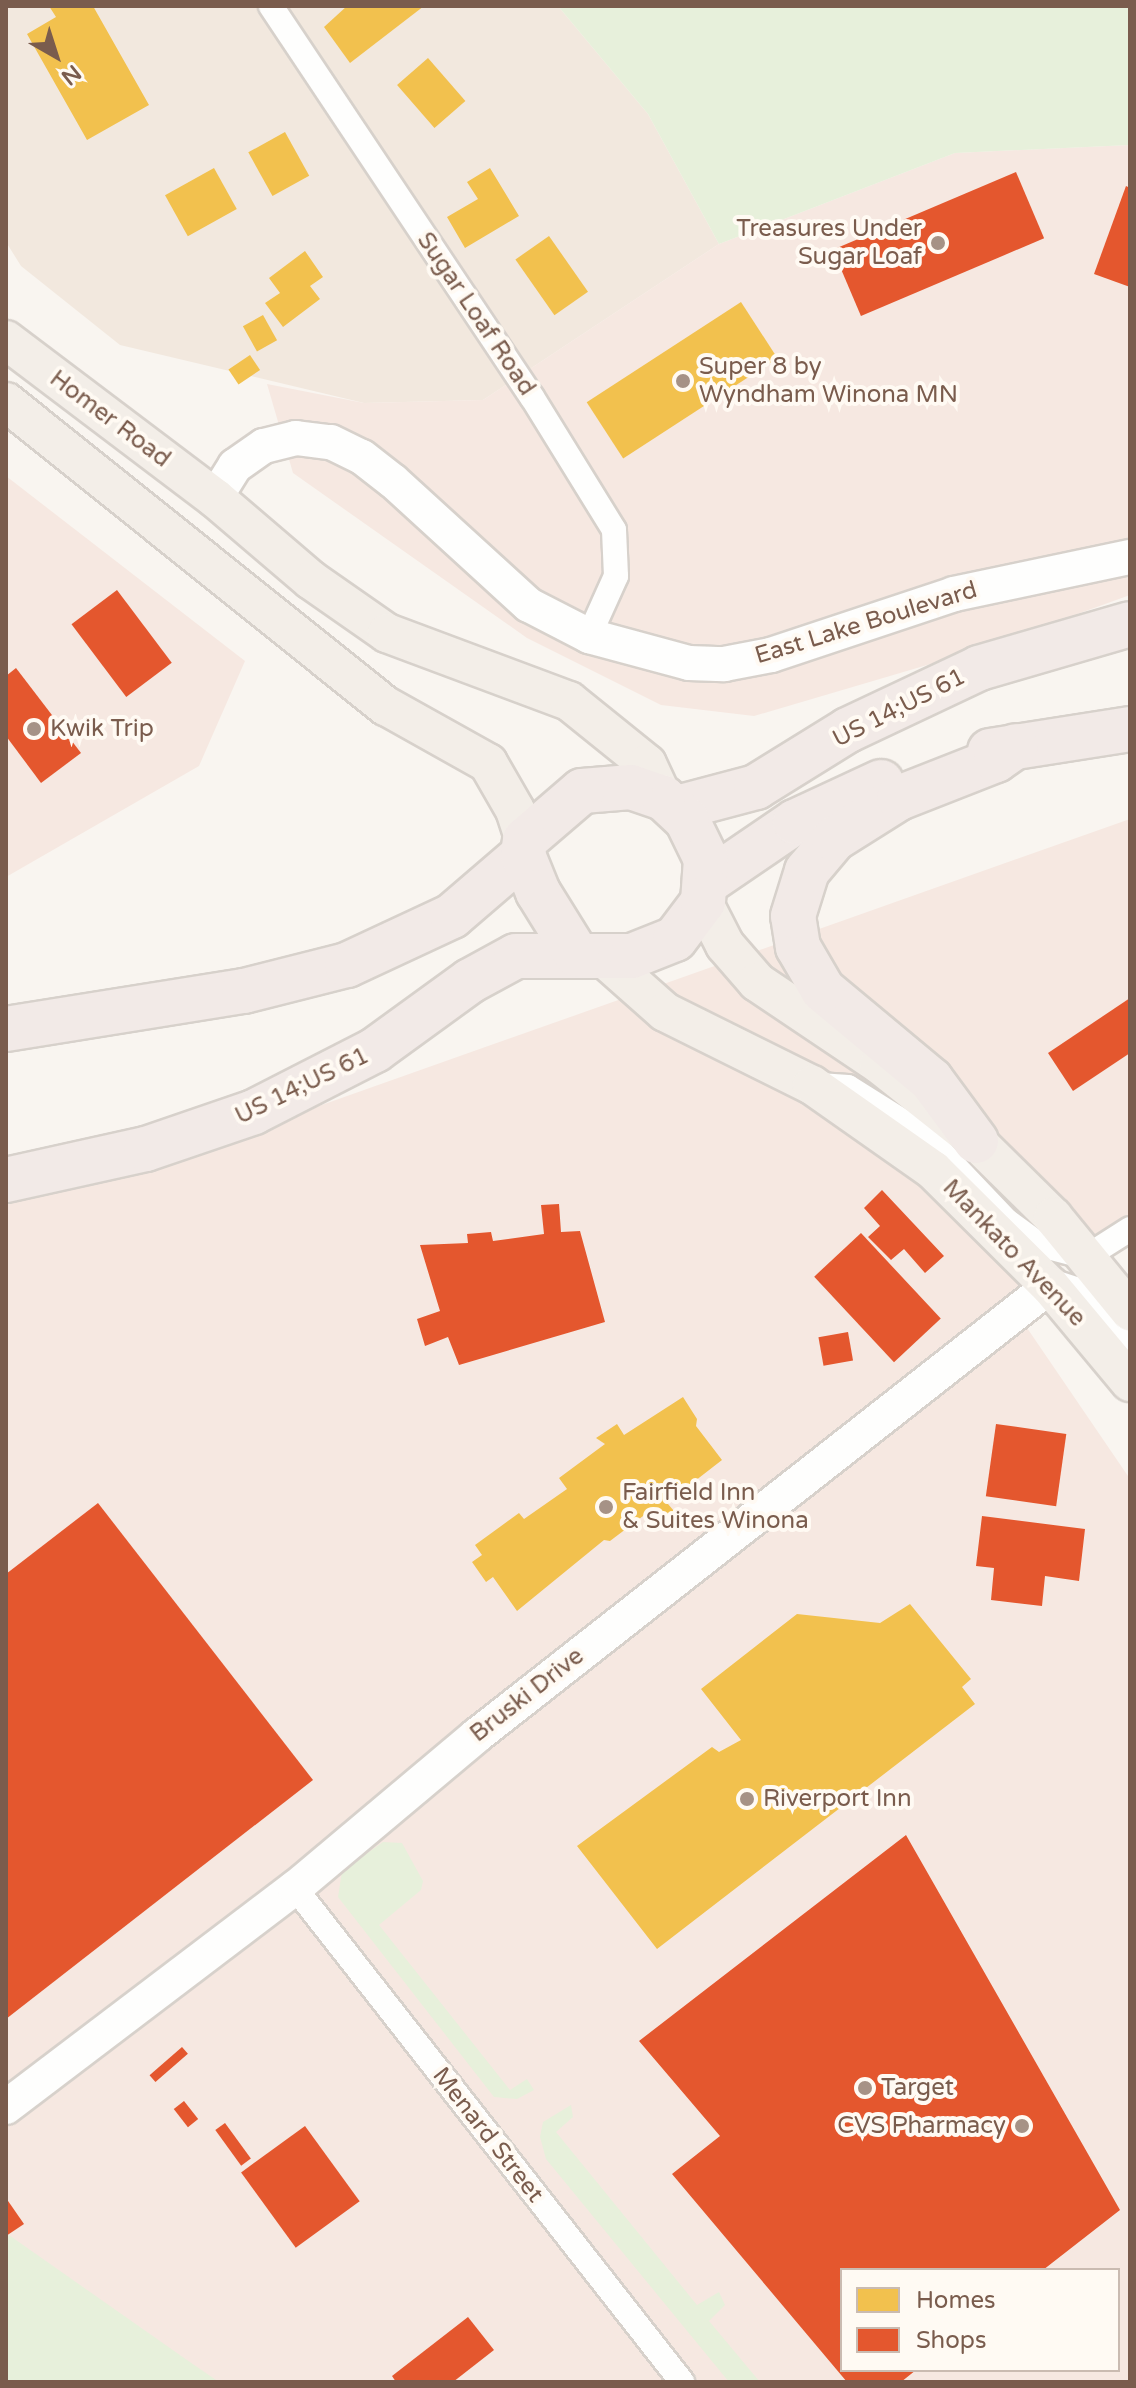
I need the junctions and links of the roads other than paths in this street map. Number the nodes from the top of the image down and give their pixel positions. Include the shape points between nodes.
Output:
1 (271, 6) edge
2 (6, 340) edge
3 (6, 402) edge
4 (215, 498) junction
5 (1130, 557) edge
6 (1130, 624) edge
7 (589, 636) junction
8 (1130, 729) edge
9 (1016, 746) junction
10 (670, 803) junction
11 (524, 847) junction
12 (705, 892) junction
13 (591, 956) junction
14 (6, 1029) edge
15 (812, 1085) junction
16 (976, 1141) junction
17 (6, 1180) edge
18 (1130, 1229) edge
19 (1086, 1257) junction
20 (1050, 1286) junction
21 (1130, 1311) edge
22 (1130, 1337) edge
23 (1130, 1382) edge
24 (295, 1888) junction
25 (6, 2107) edge
26 (682, 2382) edge

1 - 7 street, Sugar Loaf Road via 532,397 614,530 616,576
2 - 4 main road, Homer Road
3 - 11 main road, Homer Road via 386,706 488,763 507,792
4 - 7 street, East Lake Boulevard via 235,466 264,446 296,438 331,442 393,481 529,605
4 - 10 main road, Homer Road via 311,580 387,633 569,701 647,764
5 - 7 street, East Lake Boulevard via 1011,579 810,644 724,664 648,655
6 - 10 highway, US 14;US 61 via 979,668 876,716 756,787
8 - 9 highway, US 14;US 61
9 - 12 highway, US 14;US 61 via 937,764 864,789 782,830
9 - 16 highway via 996,760 899,798 834,839 807,871 793,916 798,947 823,990 931,1080
10 - 11 highway via 631,787 582,791
10 - 12 highway via 699,838
11 - 13 highway via 552,921
11 - 14 highway via 452,916 347,965 244,991
12 - 13 highway, US 14;US 61 via 687,929 661,947
12 - 16 main road, Mankato Avenue via 725,945 757,982 879,1064
13 - 15 main road, Mankato Avenue via 665,1012
13 - 17 highway, US 14;US 61 via 516,956 375,1050 254,1112 146,1149
15 - 19 street via 848,1087 886,1107 926,1136 1026,1237 1056,1252
15 - 20 main road, Mankato Avenue via 933,1170
16 - 19 main road, Mankato Avenue
18 - 19 street
19 - 21 main road, Mankato Avenue
20 - 22 street via 1093,1300
20 - 23 main road, Mankato Avenue
20 - 24 street, Bruski Drive via 464,1745
24 - 25 street, Bruski Drive
24 - 26 street, Menard Street

